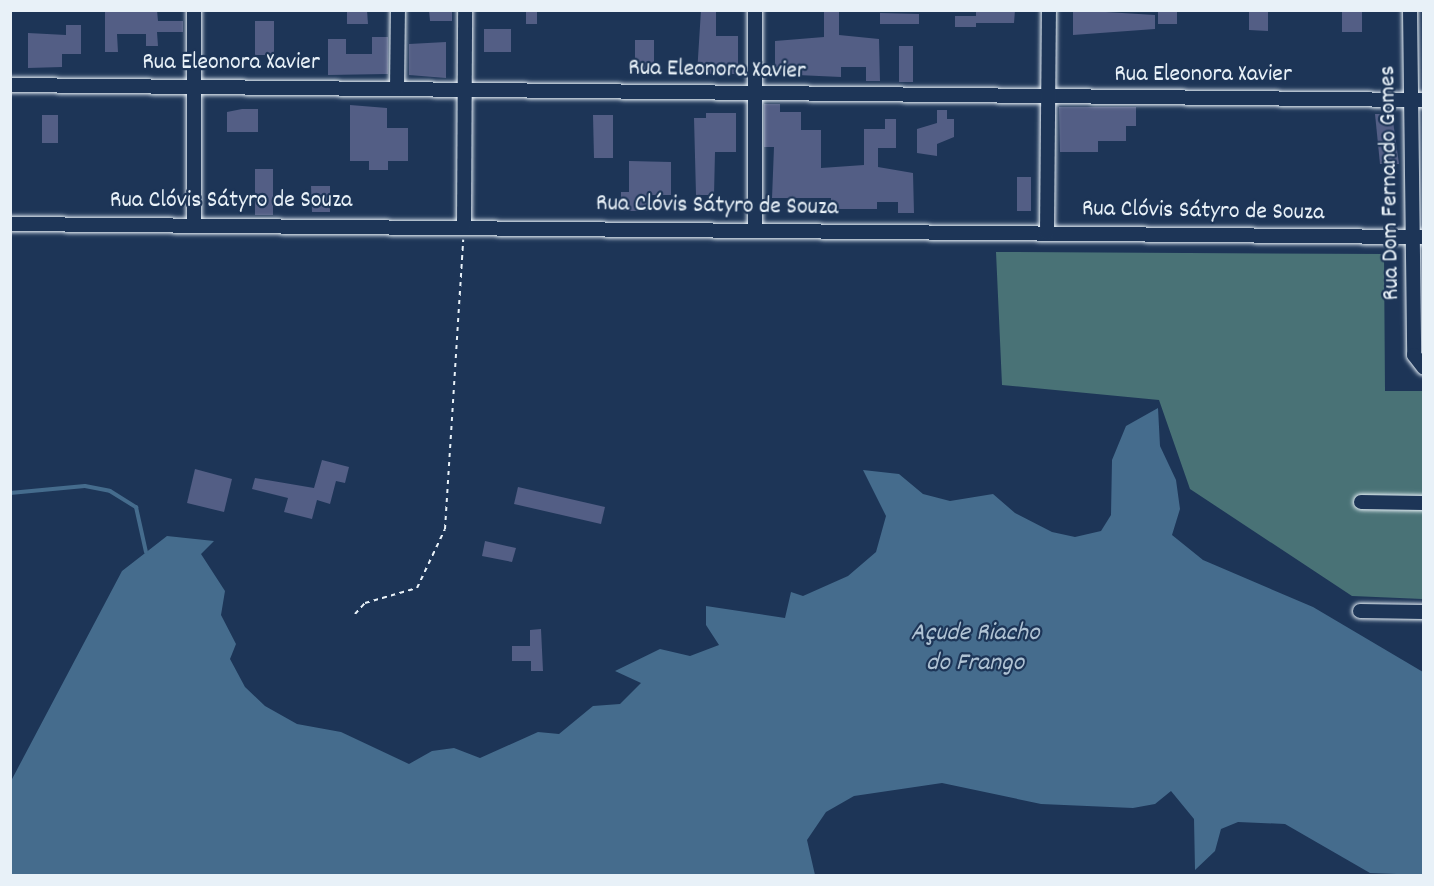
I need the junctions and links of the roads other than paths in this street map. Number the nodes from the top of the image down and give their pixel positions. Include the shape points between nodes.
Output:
1 (194, 10) edge
2 (398, 10) edge
3 (465, 10) edge
4 (755, 10) edge
5 (1049, 10) edge
6 (1410, 10) edge
7 (10, 85) edge
8 (194, 87) junction
9 (397, 88) junction
10 (463, 89) junction
11 (754, 94) junction
12 (1047, 97) junction
13 (1419, 100) edge
14 (10, 224) edge
15 (194, 225) junction
16 (464, 225) junction
17 (755, 231) junction
18 (1047, 233) junction
19 (1420, 237) edge
20 (1424, 368) edge
21 (1361, 502) dead end
22 (1424, 503) edge
23 (1360, 611) dead end
24 (1424, 612) edge

1 - 8 street
2 - 9 street
3 - 10 street
4 - 11 street
5 - 12 street
6 - 13 street, Rua Dom Fernando Gomes
7 - 8 street, Rua Eleonora Xavier
8 - 9 street, Rua Eleonora Xavier
8 - 15 street
9 - 10 street, Rua Eleonora Xavier
10 - 11 street, Rua Eleonora Xavier
10 - 16 street
11 - 12 street, Rua Eleonora Xavier
11 - 17 street
12 - 13 street, Rua Eleonora Xavier
12 - 18 street
13 - 19 street, Rua Dom Fernando Gomes
14 - 15 street, Rua Clóvis Sátyro de Souza
15 - 16 street, Rua Clóvis Sátyro de Souza
16 - 17 street, Rua Clóvis Sátyro de Souza
17 - 18 street, Rua Clóvis Sátyro de Souza
18 - 19 street, Rua Clóvis Sátyro de Souza
19 - 20 street, Rua Dom Fernando Gomes via 1414,355
21 - 22 street
23 - 24 street

